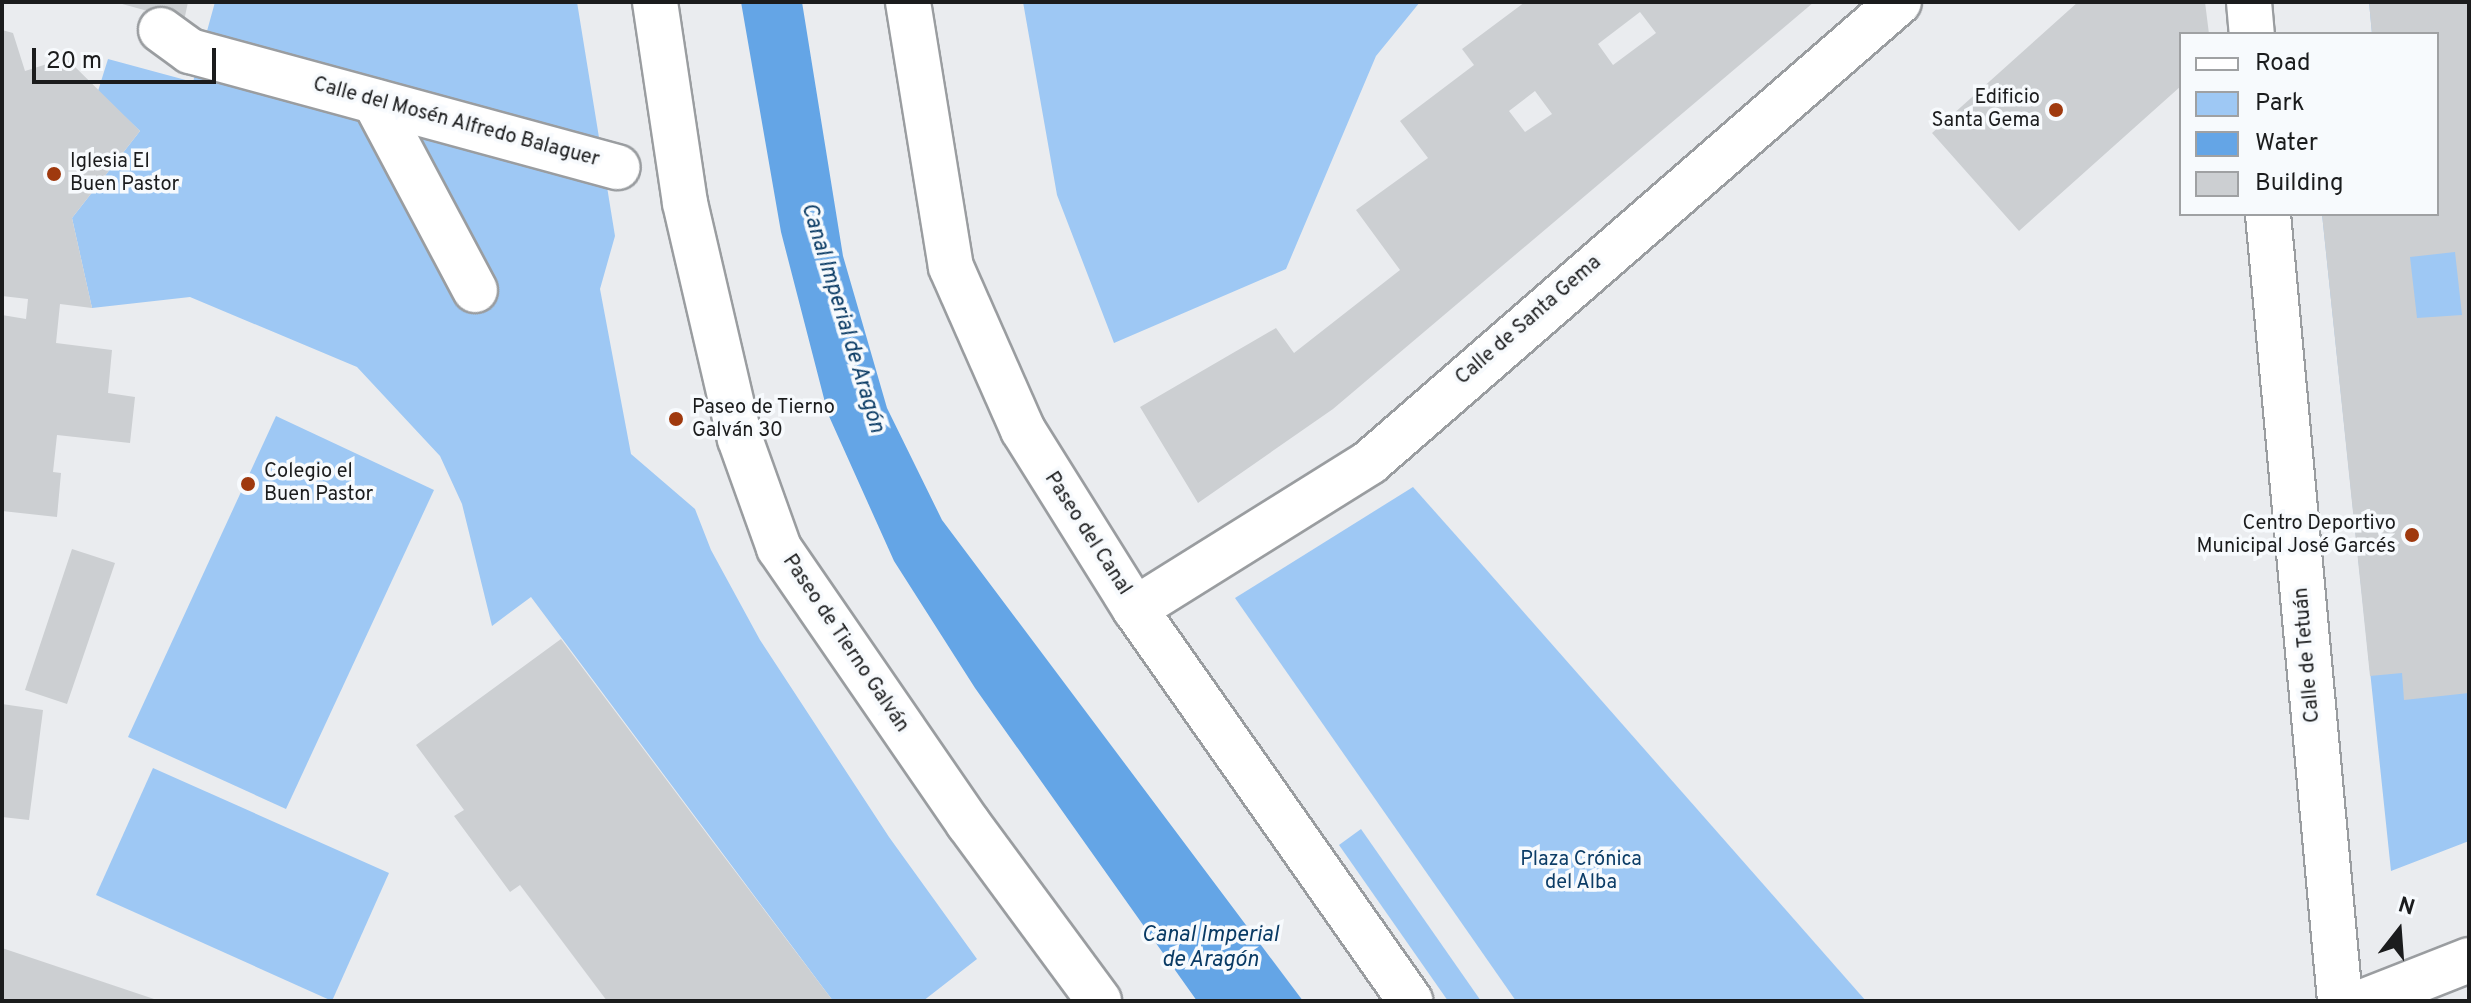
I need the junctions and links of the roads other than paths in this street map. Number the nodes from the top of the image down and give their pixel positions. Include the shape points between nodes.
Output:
1 (655, 2) edge
2 (908, 2) edge
3 (1899, 2) edge
4 (2249, 2) edge
5 (2252, 32) edge
6 (183, 35) dead end
7 (375, 102) junction
8 (618, 167) dead end
9 (2268, 216) edge
10 (475, 290) dead end
11 (1135, 609) junction
12 (2469, 960) edge
13 (1099, 1001) edge
14 (1410, 1001) edge
15 (2340, 1001) edge
16 (2365, 1001) edge

1 - 13 street, Paseo de Tierno Galván via 685,203 740,439 779,548 950,798
2 - 11 street, Paseo del Canal via 937,201 967,312 1050,478
3 - 11 street, Calle de Santa Gema via 1370,462
4 - 5 street
6 - 7 street, Calle del Mosén Alfredo Balaguer via 303,67
7 - 8 street, Calle del Mosén Alfredo Balaguer
7 - 10 street
9 - 15 street, Calle de Tetuán
11 - 14 street, Paseo del Canal
12 - 16 street

